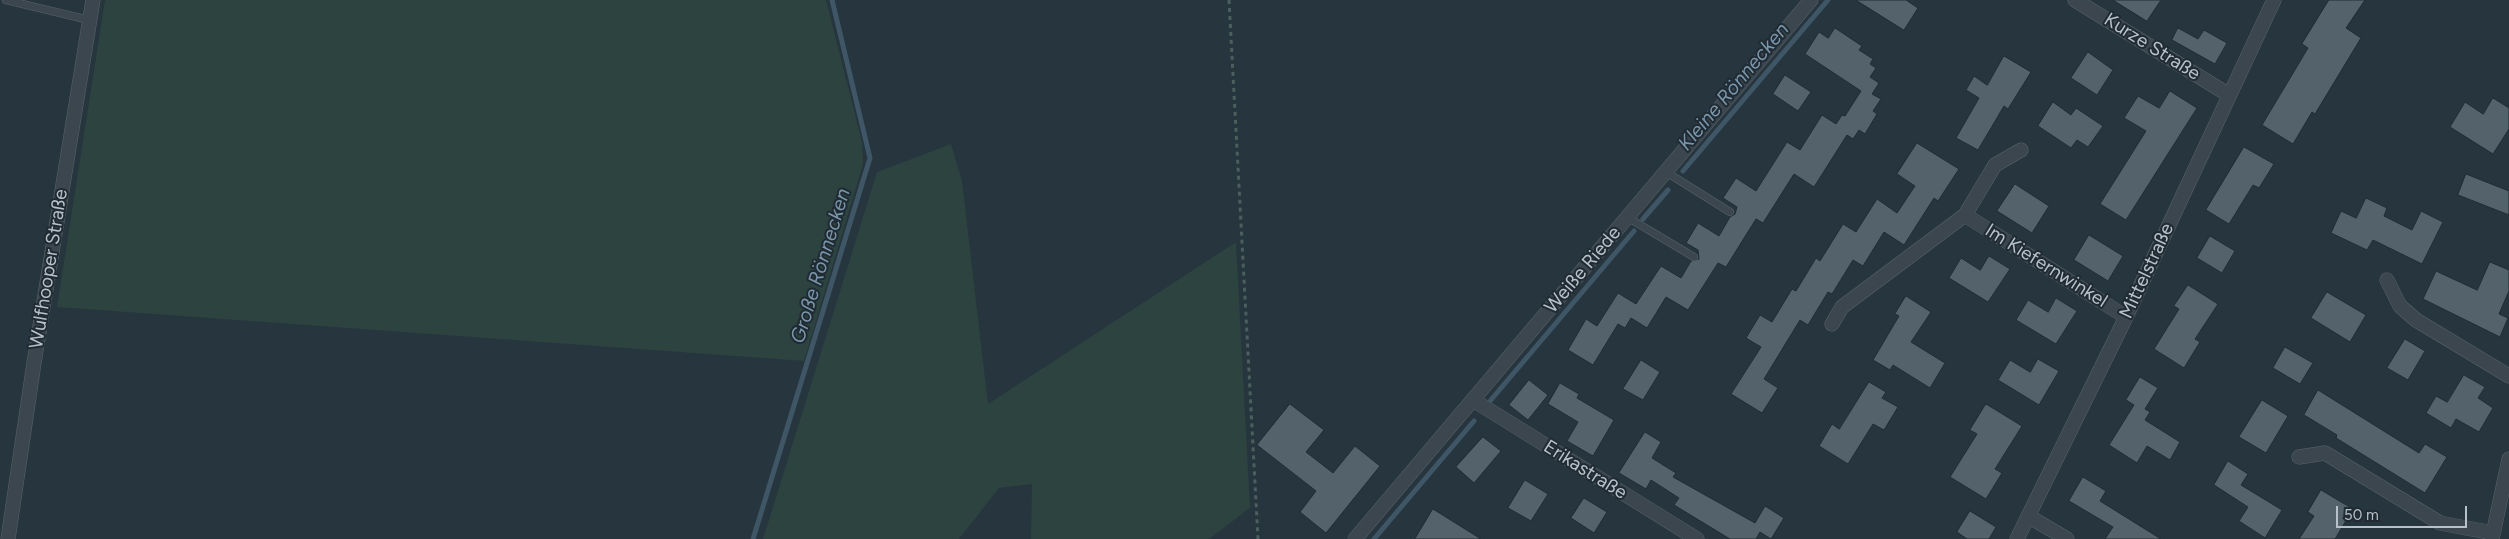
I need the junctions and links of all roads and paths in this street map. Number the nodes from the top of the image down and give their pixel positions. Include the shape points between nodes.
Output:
1 (6, 0) edge
2 (93, 0) edge
3 (1228, 0) edge
4 (1811, 0) edge
5 (2075, 0) edge
6 (2274, 0) edge
7 (89, 20) junction
8 (2229, 95) junction
9 (2021, 150) dead end
10 (1666, 172) junction
11 (1730, 212) dead end
12 (1965, 215) junction
13 (1628, 218) junction
14 (1694, 257) dead end
15 (2387, 280) dead end
16 (2126, 317) junction
17 (1832, 324) dead end
18 (2509, 376) edge
19 (1473, 400) junction
20 (2299, 457) dead end
21 (2509, 459) edge
22 (2028, 516) junction
23 (2493, 536) edge
24 (8, 539) edge
25 (1258, 539) edge
26 (1356, 539) edge
27 (1697, 539) edge
28 (2017, 539) edge
29 (2067, 539) edge

1 - 7 lane
2 - 7 street, Wulfhooper Straße
3 - 25 path
4 - 10 street, Weiße Riede
5 - 8 street, Kurze Straße
6 - 8 street, Mittelstraße
7 - 24 street, Wulfhooper Straße
8 - 16 street, Mittelstraße
9 - 12 street, Im Kiefernwinkel via 1995,165
10 - 11 lane
10 - 13 street, Weiße Riede
12 - 16 street, Im Kiefernwinkel
12 - 17 street, Im Kiefernwinkel via 1842,307
13 - 14 lane
13 - 19 street, Weiße Riede
15 - 18 street via 2400,306 2416,320
16 - 22 street, Mittelstraße
19 - 26 street, Weiße Riede
19 - 27 street, Erikastraße
20 - 23 street via 2325,453 2440,523
21 - 23 street
22 - 28 street, Mittelstraße
22 - 29 street

